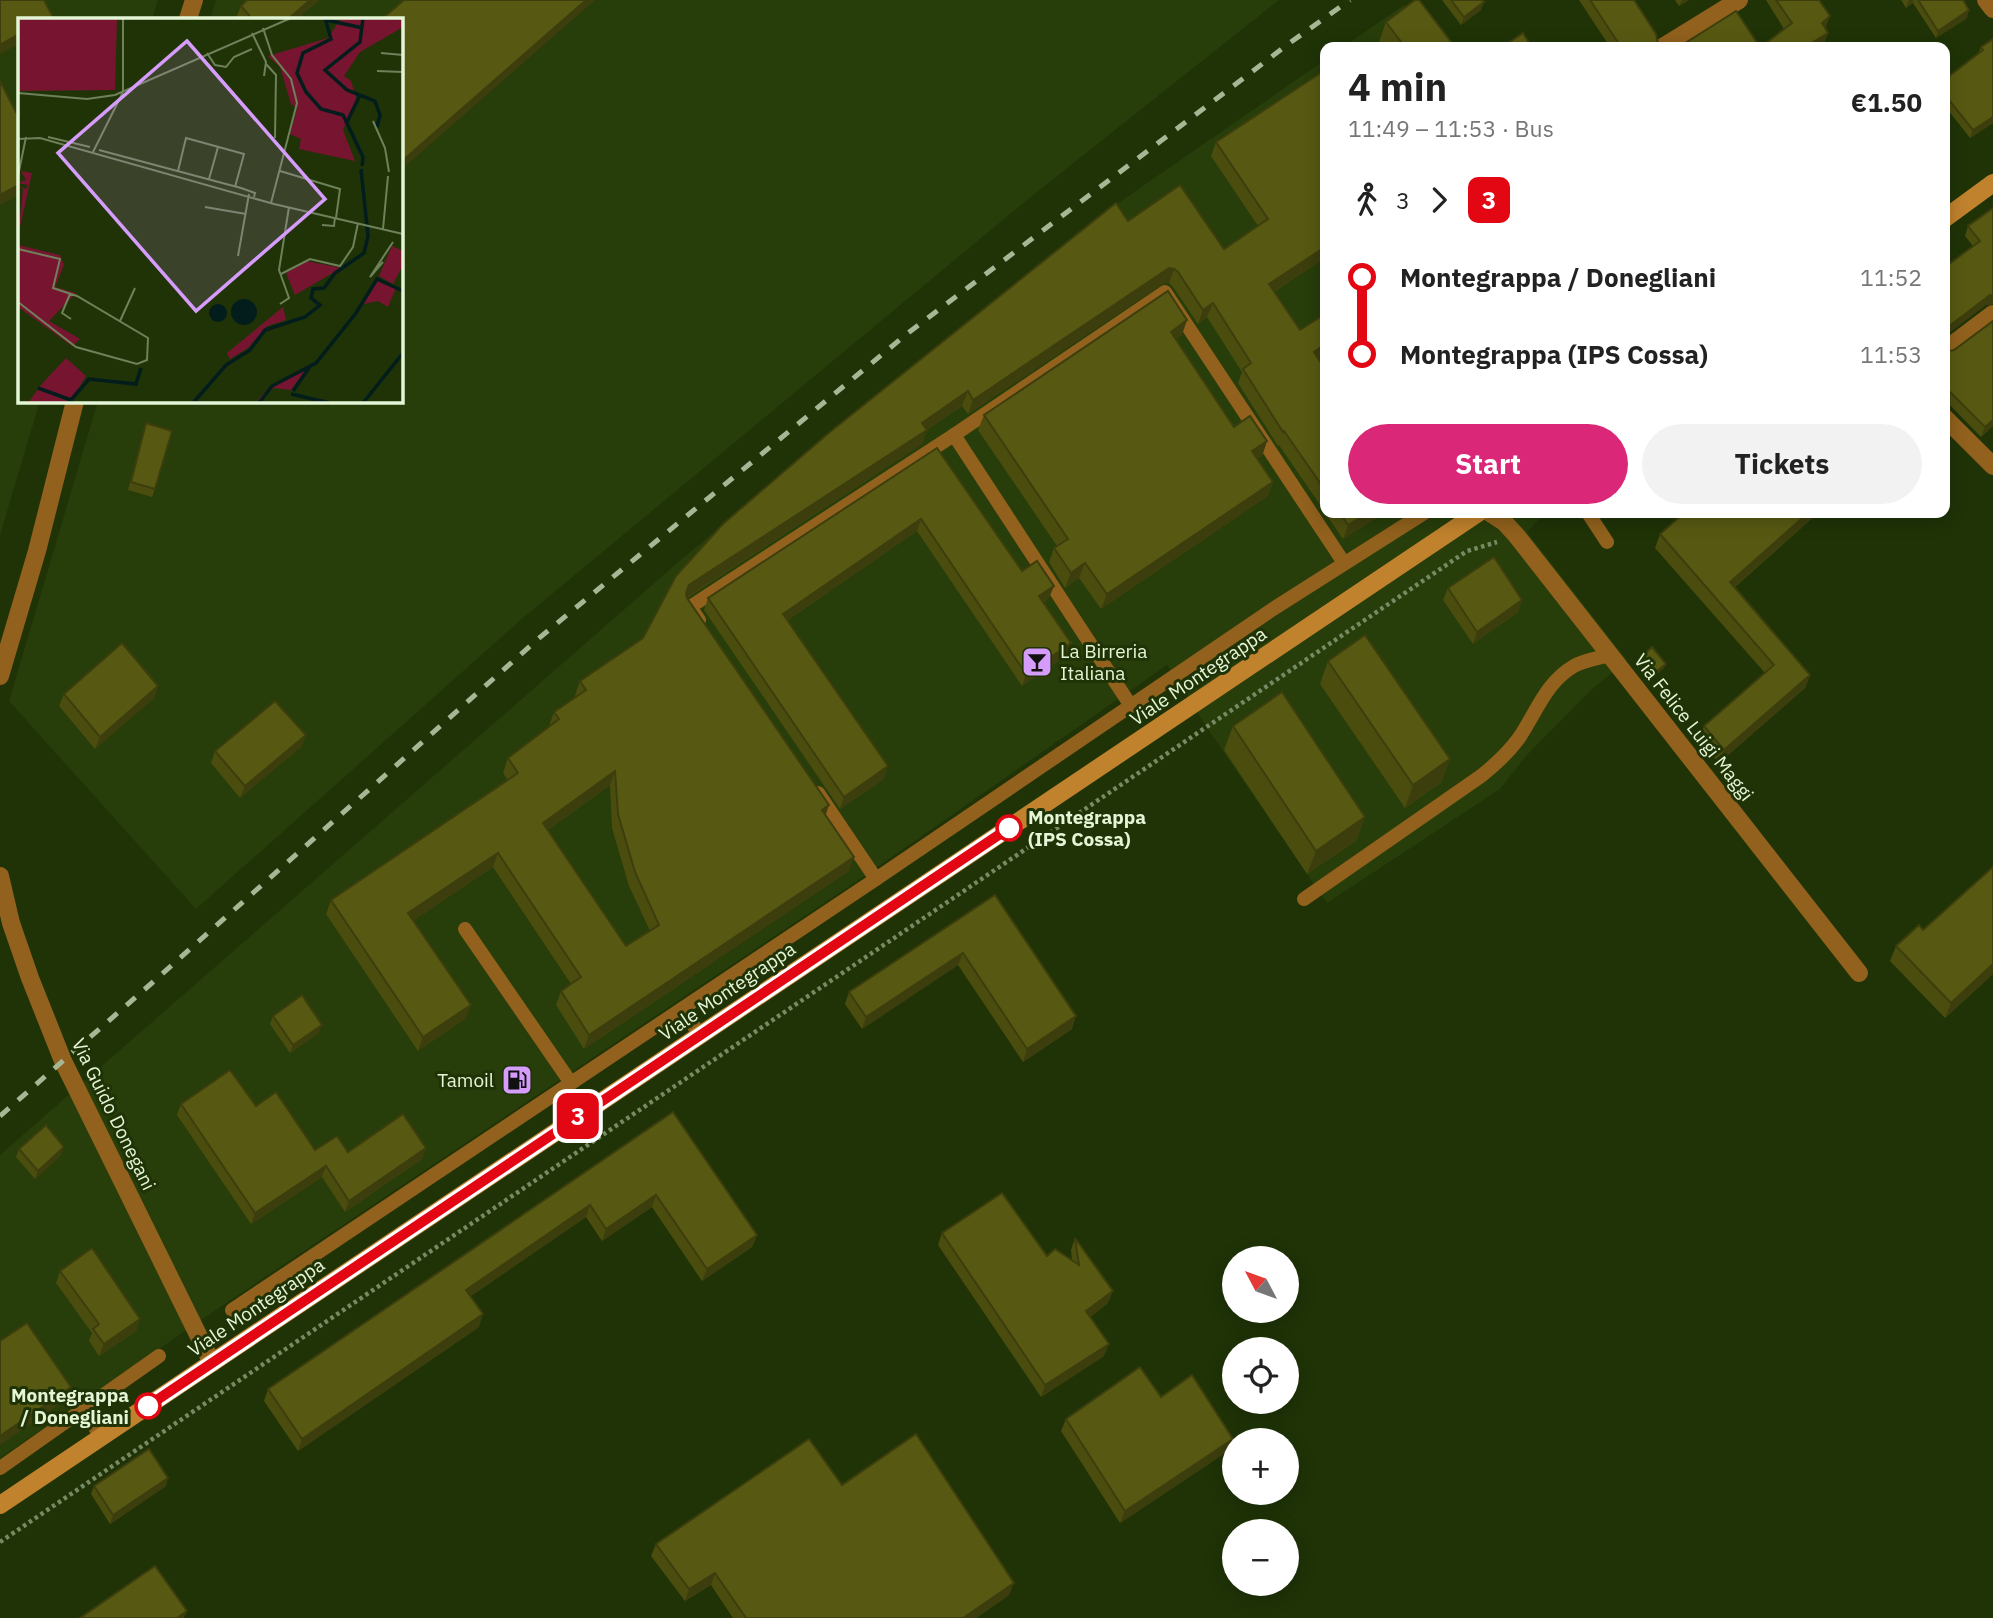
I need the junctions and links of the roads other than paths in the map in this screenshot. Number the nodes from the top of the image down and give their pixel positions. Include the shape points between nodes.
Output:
1 (194, 0) edge
2 (1739, 0) edge
3 (1986, 0) edge
4 (1993, 9) edge
5 (188, 18) edge
6 (1671, 42) edge
7 (1993, 183) edge
8 (1950, 215) edge
9 (1993, 314) edge
10 (1950, 346) edge
11 (75, 402) edge
12 (1950, 423) edge
13 (954, 435) junction
14 (1993, 466) edge
15 (1416, 518) edge
16 (1471, 518) edge
17 (1498, 518) edge
18 (1591, 518) edge
19 (1606, 542) dead end
20 (1344, 563) junction
21 (706, 630) edge
22 (1610, 655) junction
23 (0, 676) edge
24 (1131, 706) junction
25 (806, 777) edge
26 (0, 876) edge
27 (876, 879) junction
28 (1304, 899) dead end
29 (465, 929) dead end
30 (1859, 973) dead end
31 (682, 1009) junction
32 (700, 1035) junction
33 (571, 1083) junction
34 (232, 1310) dead end
35 (159, 1356) dead end
36 (212, 1363) junction
37 (84, 1409) junction
38 (102, 1437) junction
39 (0, 1468) edge
40 (0, 1505) edge

1 - 5 street
2 - 6 street
3 - 4 street
7 - 8 main road
9 - 10 street
11 - 23 street
12 - 14 street
13 - 20 lane via 1165,292
13 - 21 lane via 690,607
13 - 24 lane, Viale Montegrappa
15 - 20 lane
16 - 32 main road, Viale Montegrappa
17 - 22 street, Via Felice Luigi Maggi
18 - 19 lane
20 - 24 lane
22 - 28 lane via 1575,664 1556,680 1500,761
22 - 30 street, Via Felice Luigi Maggi
24 - 27 lane
25 - 27 lane
26 - 36 street, Via Guido Donegani via 11,923 63,1061
27 - 31 lane
29 - 33 lane
31 - 32 lane
31 - 33 lane
32 - 36 main road, Viale Montegrappa
33 - 34 lane
35 - 37 lane
36 - 38 main road, Viale Montegrappa
37 - 38 lane
37 - 39 lane
38 - 40 main road, Viale Montegrappa

